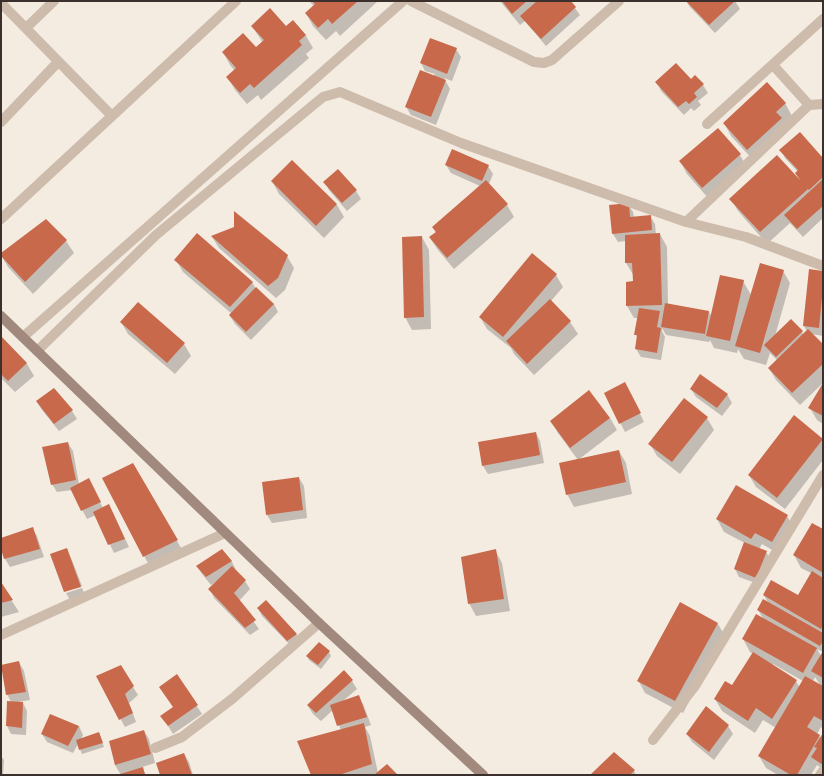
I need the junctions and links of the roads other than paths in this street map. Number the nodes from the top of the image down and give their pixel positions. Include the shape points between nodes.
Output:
1 (54, 1) edge
2 (236, 1) edge
3 (403, 1) edge
4 (411, 1) edge
5 (619, 1) edge
6 (1, 3) edge
7 (823, 19) edge
8 (26, 28) junction
9 (58, 62) junction
10 (773, 65) junction
11 (823, 104) edge
12 (809, 105) junction
13 (112, 116) junction
14 (1, 122) edge
15 (707, 124) dead end
16 (1, 219) edge
17 (686, 222) junction
18 (823, 266) edge
19 (1, 316) edge
20 (23, 337) junction
21 (37, 351) junction
22 (823, 475) edge
23 (225, 533) junction
24 (319, 623) junction
25 (1, 635) edge
26 (653, 740) dead end
27 (155, 748) dead end
28 (823, 772) edge
29 (483, 775) edge
30 (820, 775) edge

1 - 8 street
2 - 13 street
3 - 20 street
4 - 5 street via 534,62 544,63 552,60
6 - 8 street
7 - 10 street
8 - 9 street
9 - 13 street
9 - 14 street
10 - 12 street
10 - 15 street
11 - 12 street
12 - 17 street
13 - 16 street
17 - 18 street via 746,238
17 - 21 street via 461,143 340,92 323,97 156,235
19 - 20 street
20 - 21 street
21 - 23 street
22 - 26 street via 694,686
23 - 24 street
23 - 25 street
24 - 27 street via 232,699 182,737
24 - 29 street
28 - 30 street

